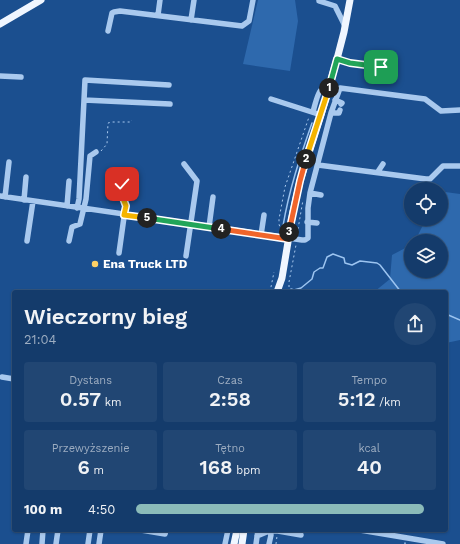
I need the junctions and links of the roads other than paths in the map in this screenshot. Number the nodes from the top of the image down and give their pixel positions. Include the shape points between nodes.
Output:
1 (41, 0) edge
2 (160, 0) edge
3 (194, 0) edge
4 (253, 0) edge
5 (319, 0) edge
6 (350, 0) edge
7 (158, 16) junction
8 (191, 20) junction
9 (0, 24) edge
10 (346, 26) junction
11 (108, 31) dead end
12 (337, 59) junction
13 (381, 67) dead end
14 (0, 76) edge
15 (22, 77) dead end
16 (169, 85) dead end
17 (328, 90) junction
18 (271, 99) dead end
19 (84, 100) junction
20 (335, 100) junction
21 (170, 104) dead end
22 (460, 110) edge
23 (312, 112) junction
24 (331, 113) junction
25 (321, 115) junction
26 (96, 152) road end
27 (9, 162) dead end
28 (184, 164) dead end
29 (383, 164) dead end
30 (318, 165) junction
31 (460, 166) edge
32 (379, 173) junction
33 (26, 178) dead end
34 (69, 181) dead end
35 (122, 184) dead end
36 (310, 193) junction
37 (321, 195) dead end
38 (2, 197) edge
39 (213, 197) dead end
40 (24, 200) junction
41 (33, 201) junction
42 (68, 206) junction
43 (80, 208) junction
44 (124, 215) junction
45 (264, 215) dead end
46 (307, 222) junction
47 (318, 222) dead end
48 (191, 224) junction
49 (209, 227) junction
50 (261, 235) junction
51 (288, 239) junction
52 (27, 241) dead end
53 (70, 241) dead end
54 (119, 253) dead end
55 (186, 256) dead end
56 (282, 278) junction
57 (278, 290) edge
58 (282, 290) edge
59 (2, 377) dead end
60 (12, 379) edge
61 (28, 532) edge
62 (43, 532) edge
63 (58, 532) edge
64 (90, 532) edge
65 (101, 532) edge
66 (153, 532) edge
67 (166, 532) edge
68 (228, 532) edge
69 (237, 532) edge
70 (244, 532) edge
71 (269, 532) joint
72 (284, 532) edge
73 (370, 532) edge
74 (257, 533) edge
75 (301, 535) dead end
76 (423, 542) edge
77 (26, 544) edge
78 (42, 544) edge
79 (56, 544) edge
80 (88, 544) edge
81 (99, 544) edge
82 (225, 544) edge
83 (234, 544) edge
84 (242, 544) edge
85 (256, 544) edge
86 (269, 544) edge
87 (443, 544) edge

1 - 9 main road
2 - 7 street
3 - 8 street
4 - 8 street via 248,21 242,26
5 - 10 street via 335,6
6 - 10 main road
7 - 8 street
7 - 11 street via 114,12
10 - 12 main road
12 - 13 street
12 - 17 main road
14 - 15 street
16 - 19 street via 85,80
17 - 23 street via 319,92
17 - 25 main road
18 - 23 street
19 - 21 street
19 - 43 street
20 - 22 street via 340,88 425,99 440,111
20 - 24 street
20 - 24 street via 342,103 341,107 339,113
23 - 25 street
24 - 30 street
25 - 51 main road via 300,181
26 - 43 street via 90,156 86,199
27 - 38 street
28 - 48 street via 197,181
29 - 32 street
30 - 32 street
30 - 36 street
31 - 32 street via 443,166 430,179
33 - 40 street
34 - 42 street
35 - 44 street via 121,193 126,206
36 - 37 street
36 - 46 street
38 - 40 street
39 - 49 street
40 - 41 street
41 - 42 street
41 - 52 street
42 - 43 street
43 - 44 street
43 - 53 street via 80,224 72,227
44 - 48 street
44 - 54 street
45 - 50 street
46 - 47 street
46 - 51 street via 306,240
48 - 49 street
48 - 55 street
49 - 50 street
50 - 51 street
51 - 56 main road
56 - 57 main road
56 - 58 main road
59 - 60 street
61 - 77 street
62 - 78 street
63 - 79 street
64 - 80 street
65 - 81 street
66 - 67 street
68 - 82 street
69 - 83 main road
70 - 84 main road
71 - 74 street
71 - 86 street
72 - 75 street
73 - 76 street
74 - 85 street
76 - 87 street

